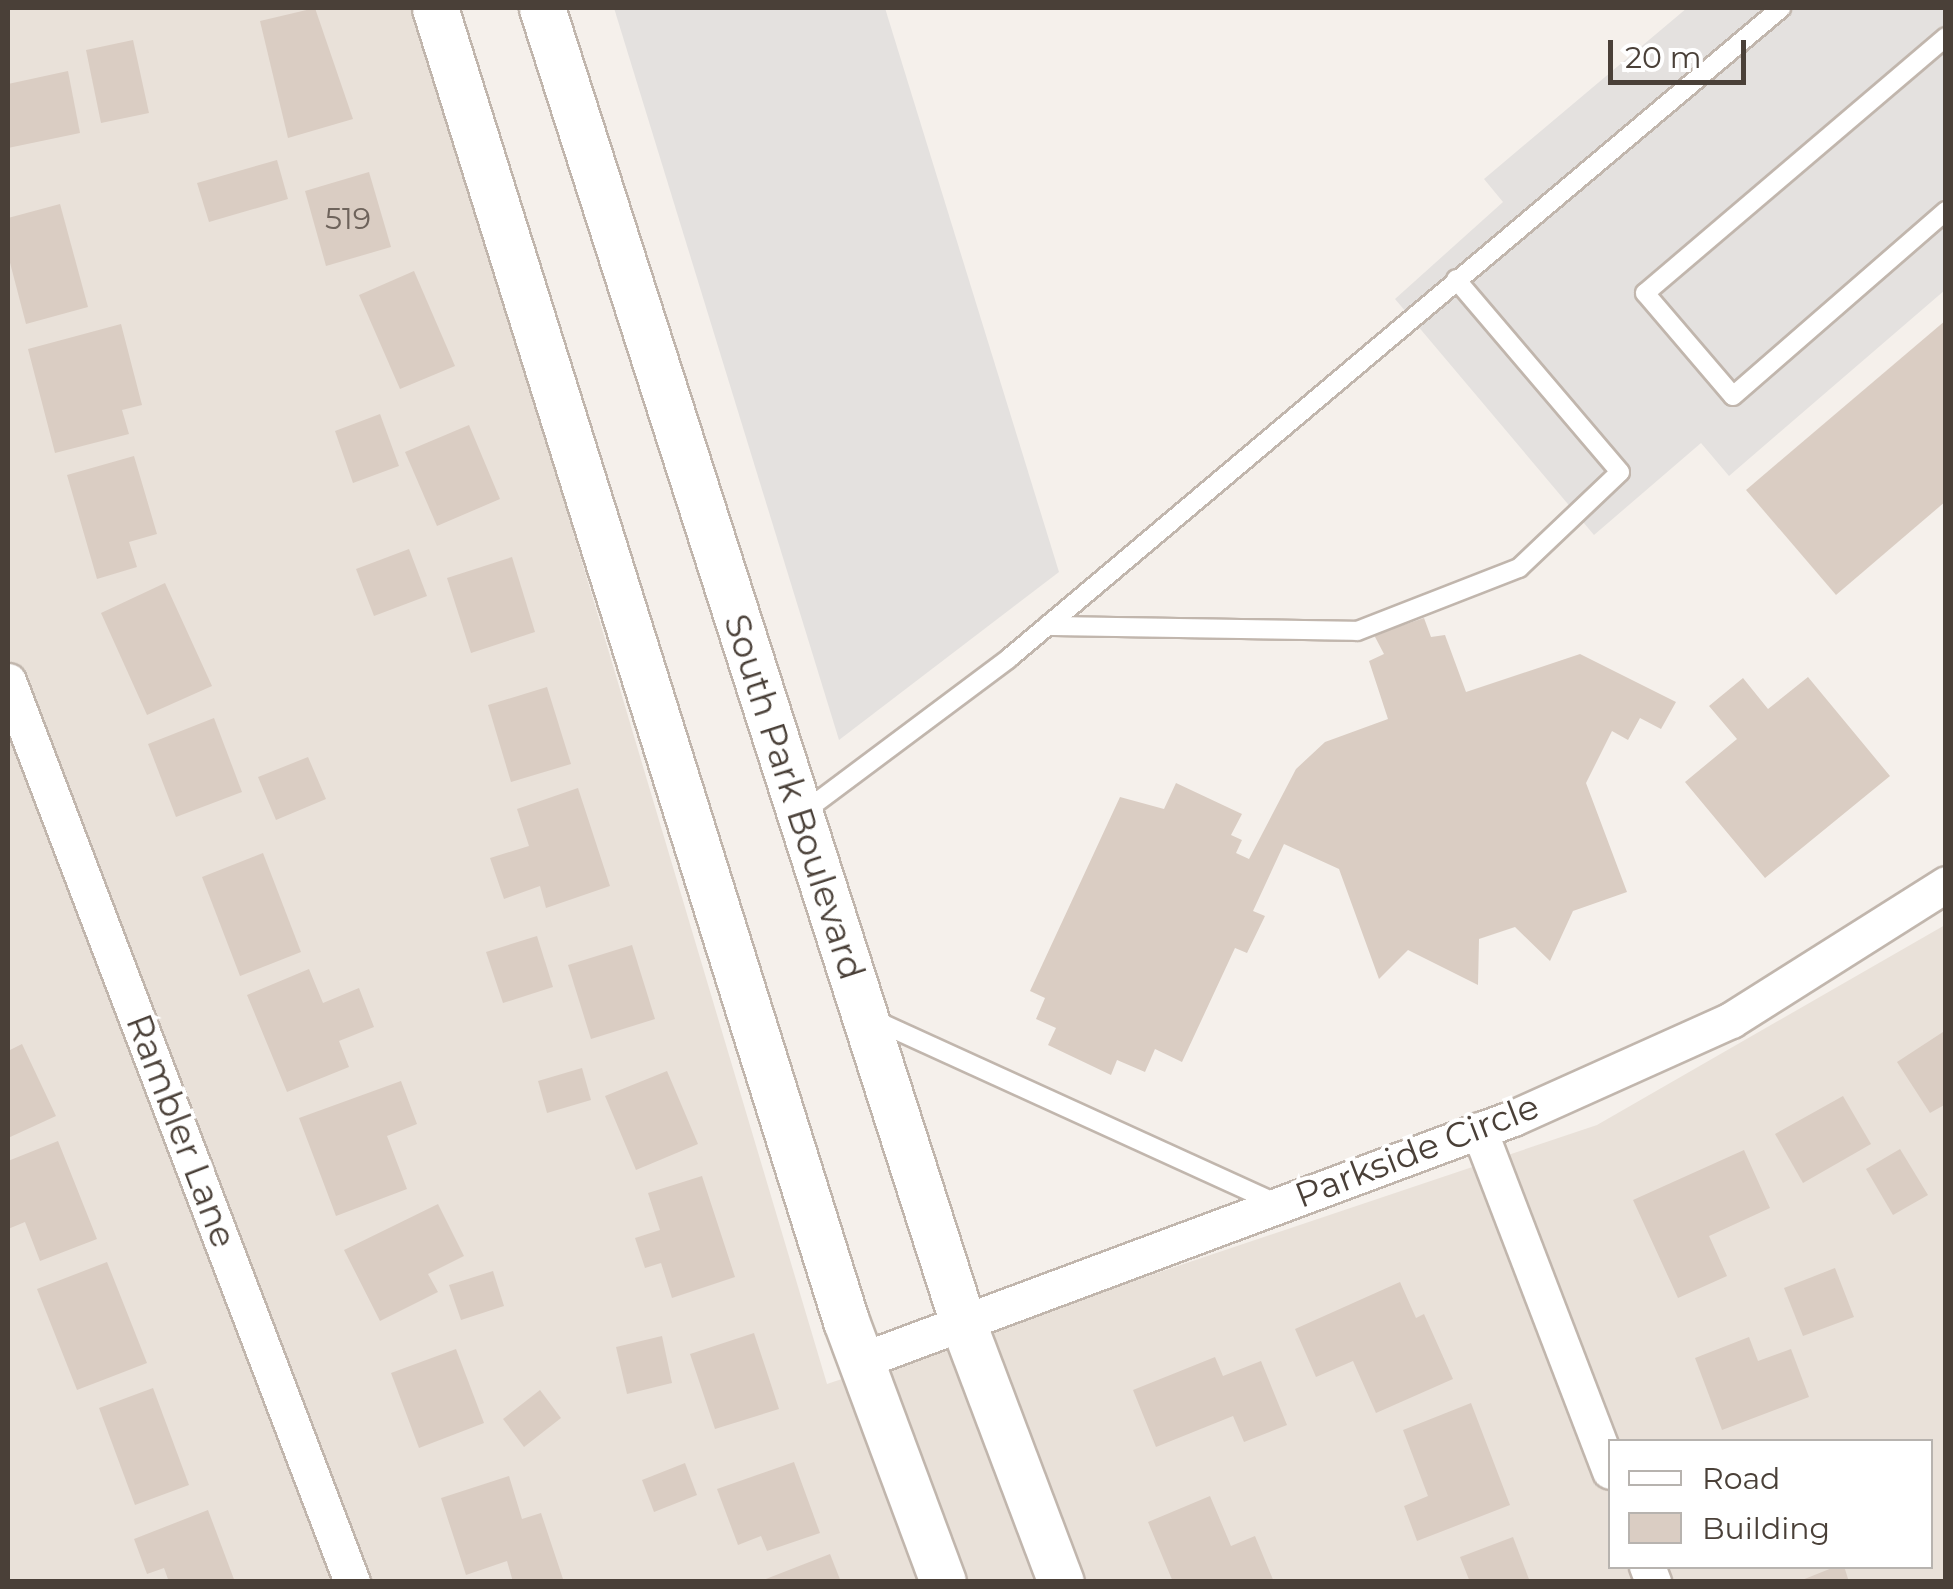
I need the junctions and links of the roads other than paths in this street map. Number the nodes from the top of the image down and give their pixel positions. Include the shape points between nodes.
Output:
1 (435, 8) edge
2 (542, 8) edge
3 (1781, 8) edge
4 (1946, 37) edge
5 (1946, 211) edge
6 (1456, 279) junction
7 (1047, 626) junction
8 (8, 681) edge
9 (801, 814) junction
10 (1946, 884) edge
11 (863, 1014) junction
12 (1479, 1130) junction
13 (1276, 1204) junction
14 (963, 1324) junction
15 (860, 1361) junction
16 (1608, 1466) edge
17 (352, 1582) edge
18 (943, 1582) edge
19 (1061, 1582) edge

1 - 15 street
2 - 9 street, South Park Boulevard
3 - 6 lane
4 - 5 lane via 1645,292 1733,396
6 - 7 lane
6 - 7 lane via 1620,472 1520,568 1357,631
7 - 9 lane via 931,722
8 - 17 street, Rambler Lane
9 - 11 street, South Park Boulevard
10 - 12 street, Parkside Circle via 1731,1020
11 - 13 lane
11 - 14 street, South Park Boulevard
12 - 13 street, Parkside Circle
12 - 16 street
13 - 14 street, Parkside Circle
14 - 15 street, Parkside Circle
14 - 19 street, South Park Boulevard
15 - 18 street

